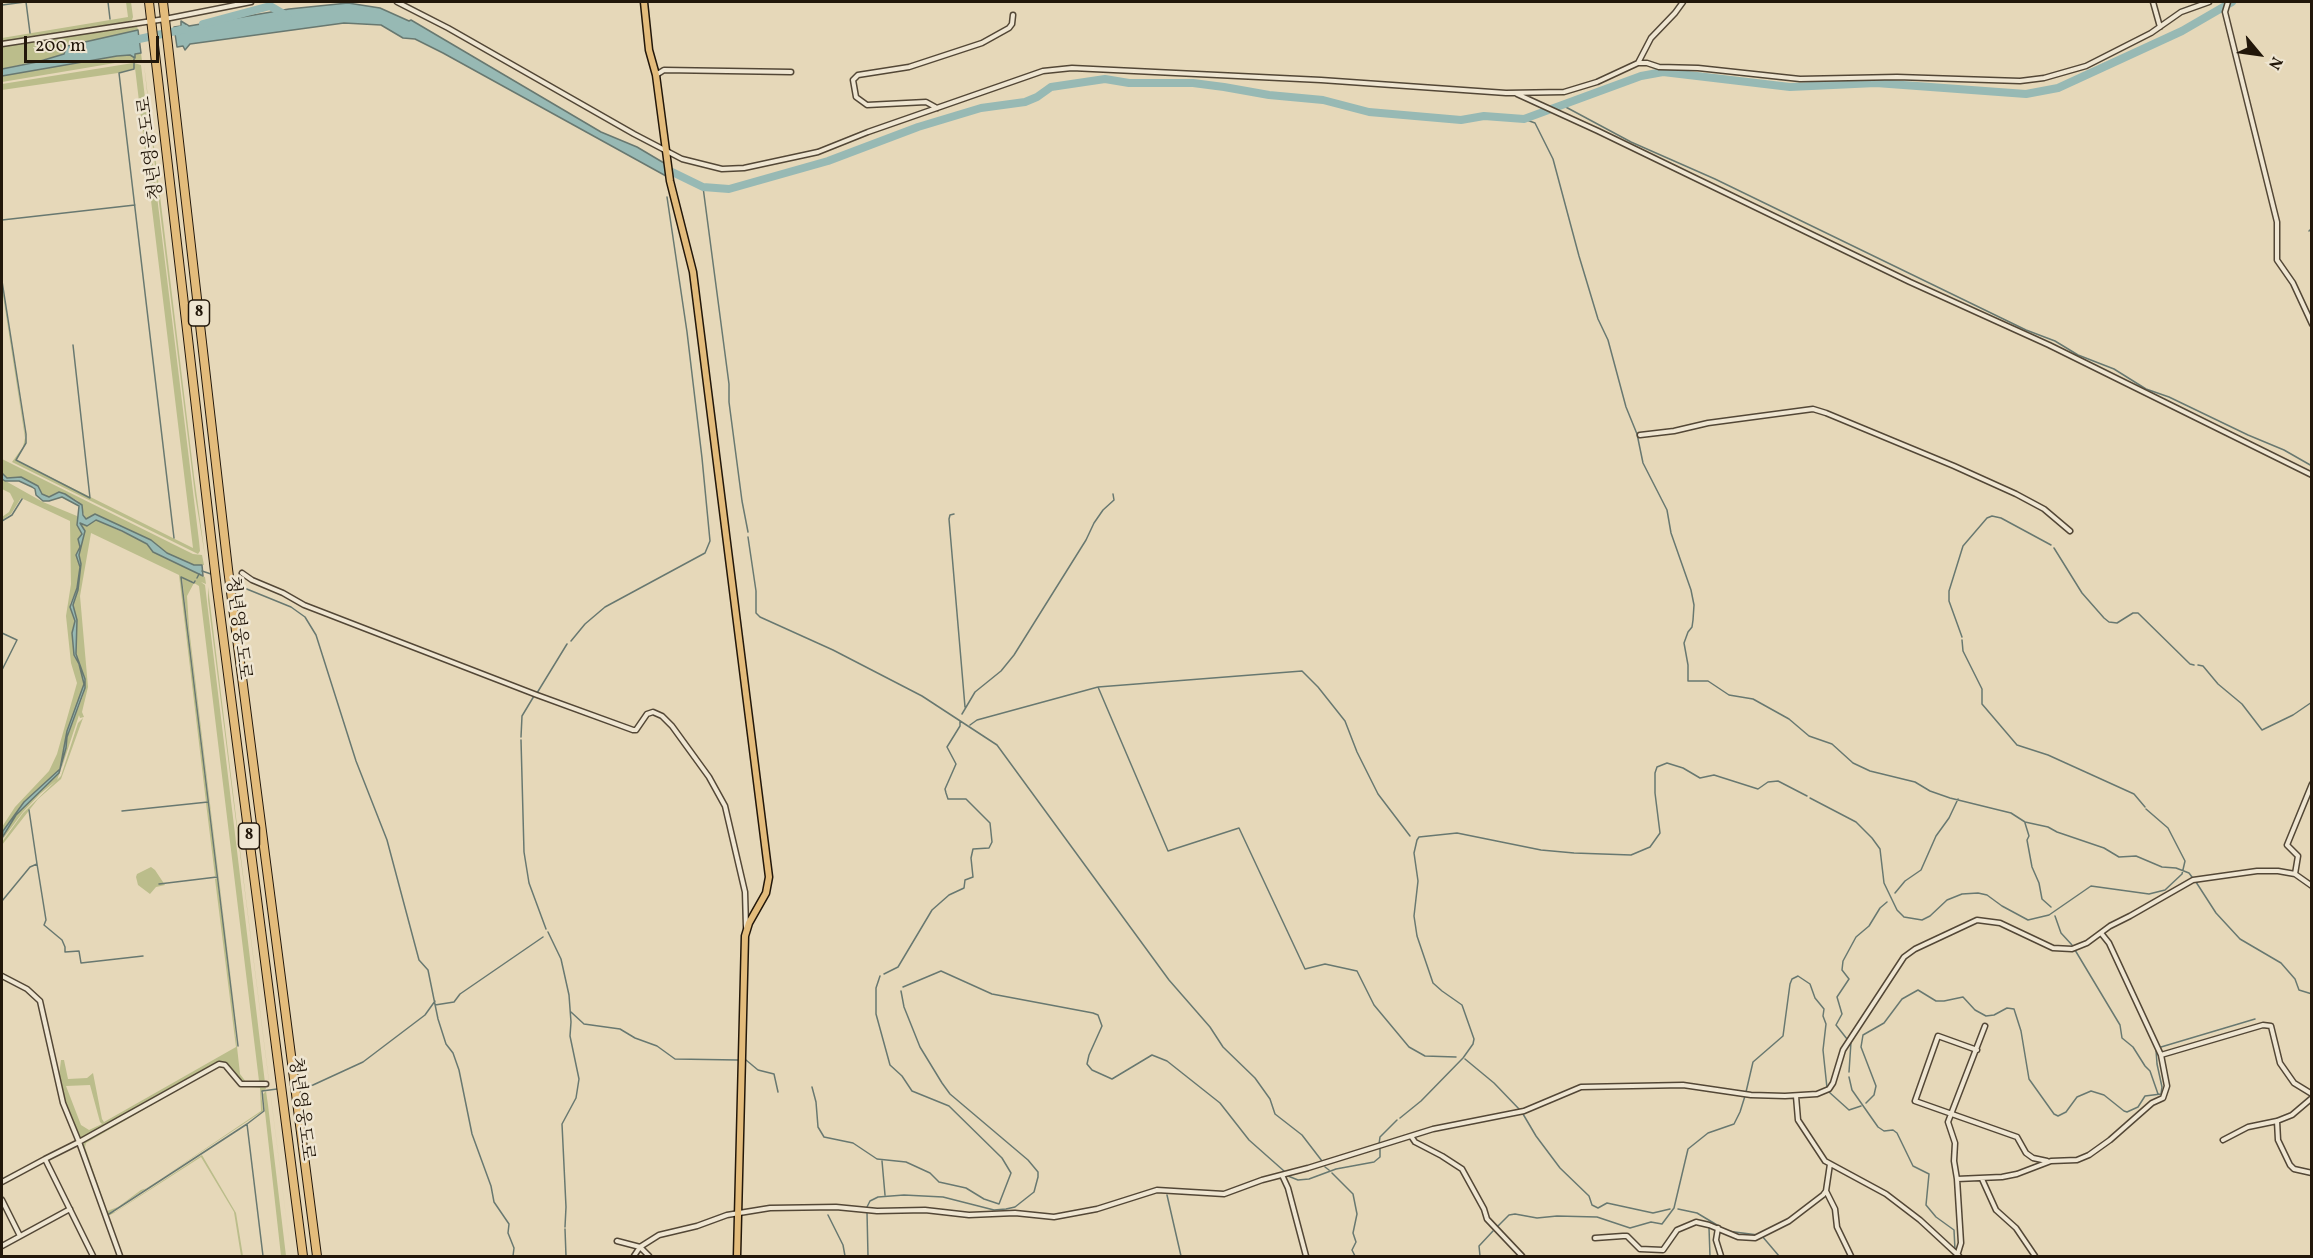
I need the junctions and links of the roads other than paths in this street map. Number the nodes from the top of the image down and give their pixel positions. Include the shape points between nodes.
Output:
1 (149, 2) edge
2 (163, 2) edge
3 (251, 2) edge
4 (397, 2) edge
5 (644, 2) edge
6 (1683, 2) edge
7 (2153, 2) edge
8 (2209, 2) edge
9 (2228, 2) edge
10 (1013, 15) dead end
11 (165, 21) junction
12 (152, 23) junction
13 (2161, 27) junction
14 (2, 44) edge
15 (1638, 63) junction
16 (791, 72) dead end
17 (656, 75) junction
18 (1515, 93) junction
19 (937, 108) junction
20 (666, 150) junction
21 (2312, 324) edge
22 (1640, 435) dead end
23 (2312, 475) edge
24 (2070, 531) dead end
25 (242, 573) dead end
26 (2312, 784) edge
27 (2295, 874) junction
28 (2312, 886) edge
29 (746, 929) junction
30 (2101, 933) junction
31 (2, 976) edge
32 (1984, 1026) dead end
33 (1977, 1050) junction
34 (2161, 1055) junction
35 (266, 1084) dead end
36 (1796, 1096) junction
37 (2312, 1096) edge
38 (1950, 1114) junction
39 (2277, 1121) junction
40 (1411, 1136) junction
41 (2223, 1140) dead end
42 (79, 1142) junction
43 (45, 1159) junction
44 (2051, 1161) junction
45 (1830, 1164) junction
46 (2312, 1173) edge
47 (1282, 1175) junction
48 (1958, 1179) junction
49 (1982, 1179) junction
50 (2, 1182) edge
51 (1826, 1191) junction
52 (2, 1200) edge
53 (70, 1209) junction
54 (739, 1213) junction
55 (1718, 1228) junction
56 (20, 1236) junction
57 (1594, 1238) dead end
58 (617, 1241) dead end
59 (2, 1245) edge
60 (640, 1247) junction
61 (1958, 1256) edge
62 (93, 1257) edge
63 (120, 1257) edge
64 (303, 1257) edge
65 (317, 1257) edge
66 (634, 1257) edge
67 (649, 1257) edge
68 (737, 1257) edge
69 (1306, 1257) edge
70 (1522, 1257) edge
71 (1721, 1257) edge
72 (1851, 1257) edge
73 (2036, 1257) edge

1 - 12 highway, 청년영웅도로 / 8
2 - 11 highway, 청년영웅도로 / 8
3 - 11 street
4 - 20 street
5 - 17 main road
6 - 15 street via 1651,38
7 - 13 street
8 - 13 street via 2181,12
9 - 21 street via 2225,12 2277,222 2277,260 2294,283
10 - 19 street via 1009,28 982,43 909,67 858,75 853,80 856,97 867,105 926,102
11 - 12 street
11 - 65 highway, 청년영웅도로 / 8 via 228,569
12 - 14 street
12 - 64 highway, 청년영웅도로 / 8 via 217,589
13 - 15 street via 2086,66 2020,81 1800,79
15 - 18 street via 1564,92
16 - 17 street via 664,70
17 - 20 main road
18 - 19 street via 1072,68 1043,71
18 - 23 street via 2049,345
19 - 20 street via 818,152 744,168 702,165
20 - 29 main road via 693,272 768,877 766,893
22 - 24 street via 1813,409 2016,494 2044,509
25 - 29 street via 304,605 633,730 647,714 662,716 709,777 725,806 745,892
26 - 27 street via 2287,845 2298,856
27 - 28 street
27 - 30 street via 2257,871 2198,878
29 - 54 main road
30 - 34 street
30 - 36 street via 2087,943 2062,950 2000,923 1977,920 1915,949 1898,967 1843,1050 1829,1089
31 - 42 street via 32,992 40,1001 63,1103
32 - 33 street
33 - 38 street
33 - 38 street via 1938,1036 1915,1101
34 - 37 street via 2263,1025 2271,1026 2280,1063 2294,1083
34 - 44 street via 2167,1086 2163,1098 2089,1155 2077,1160
35 - 42 street via 241,1084 225,1065 219,1064
36 - 40 street via 1751,1095 1683,1085 1581,1087 1524,1111
36 - 45 street via 1798,1120
37 - 39 street via 2292,1115
38 - 44 street via 2017,1137 2033,1158
38 - 48 street
39 - 41 street via 2248,1127
39 - 46 street via 2278,1140 2290,1165
40 - 47 street
40 - 70 street via 1462,1169 1486,1219
42 - 43 street
42 - 63 street
43 - 50 street
43 - 53 street
44 - 49 street via 2017,1174
45 - 51 street
45 - 61 street via 1886,1194
47 - 54 street via 1224,1194 1157,1190 1097,1209 1054,1217 836,1207 770,1208
47 - 69 street
48 - 49 street
48 - 61 street
49 - 73 street via 1996,1210 2016,1228
51 - 55 street via 1788,1221 1755,1238 1738,1237
51 - 72 street
52 - 56 street
53 - 56 street
53 - 62 street
54 - 60 street via 658,1235
54 - 68 main road
55 - 57 street via 1689,1224 1677,1230 1663,1250 1640,1249 1627,1236
55 - 71 street via 1716,1240
56 - 59 street
58 - 60 street
60 - 66 street
60 - 67 street

